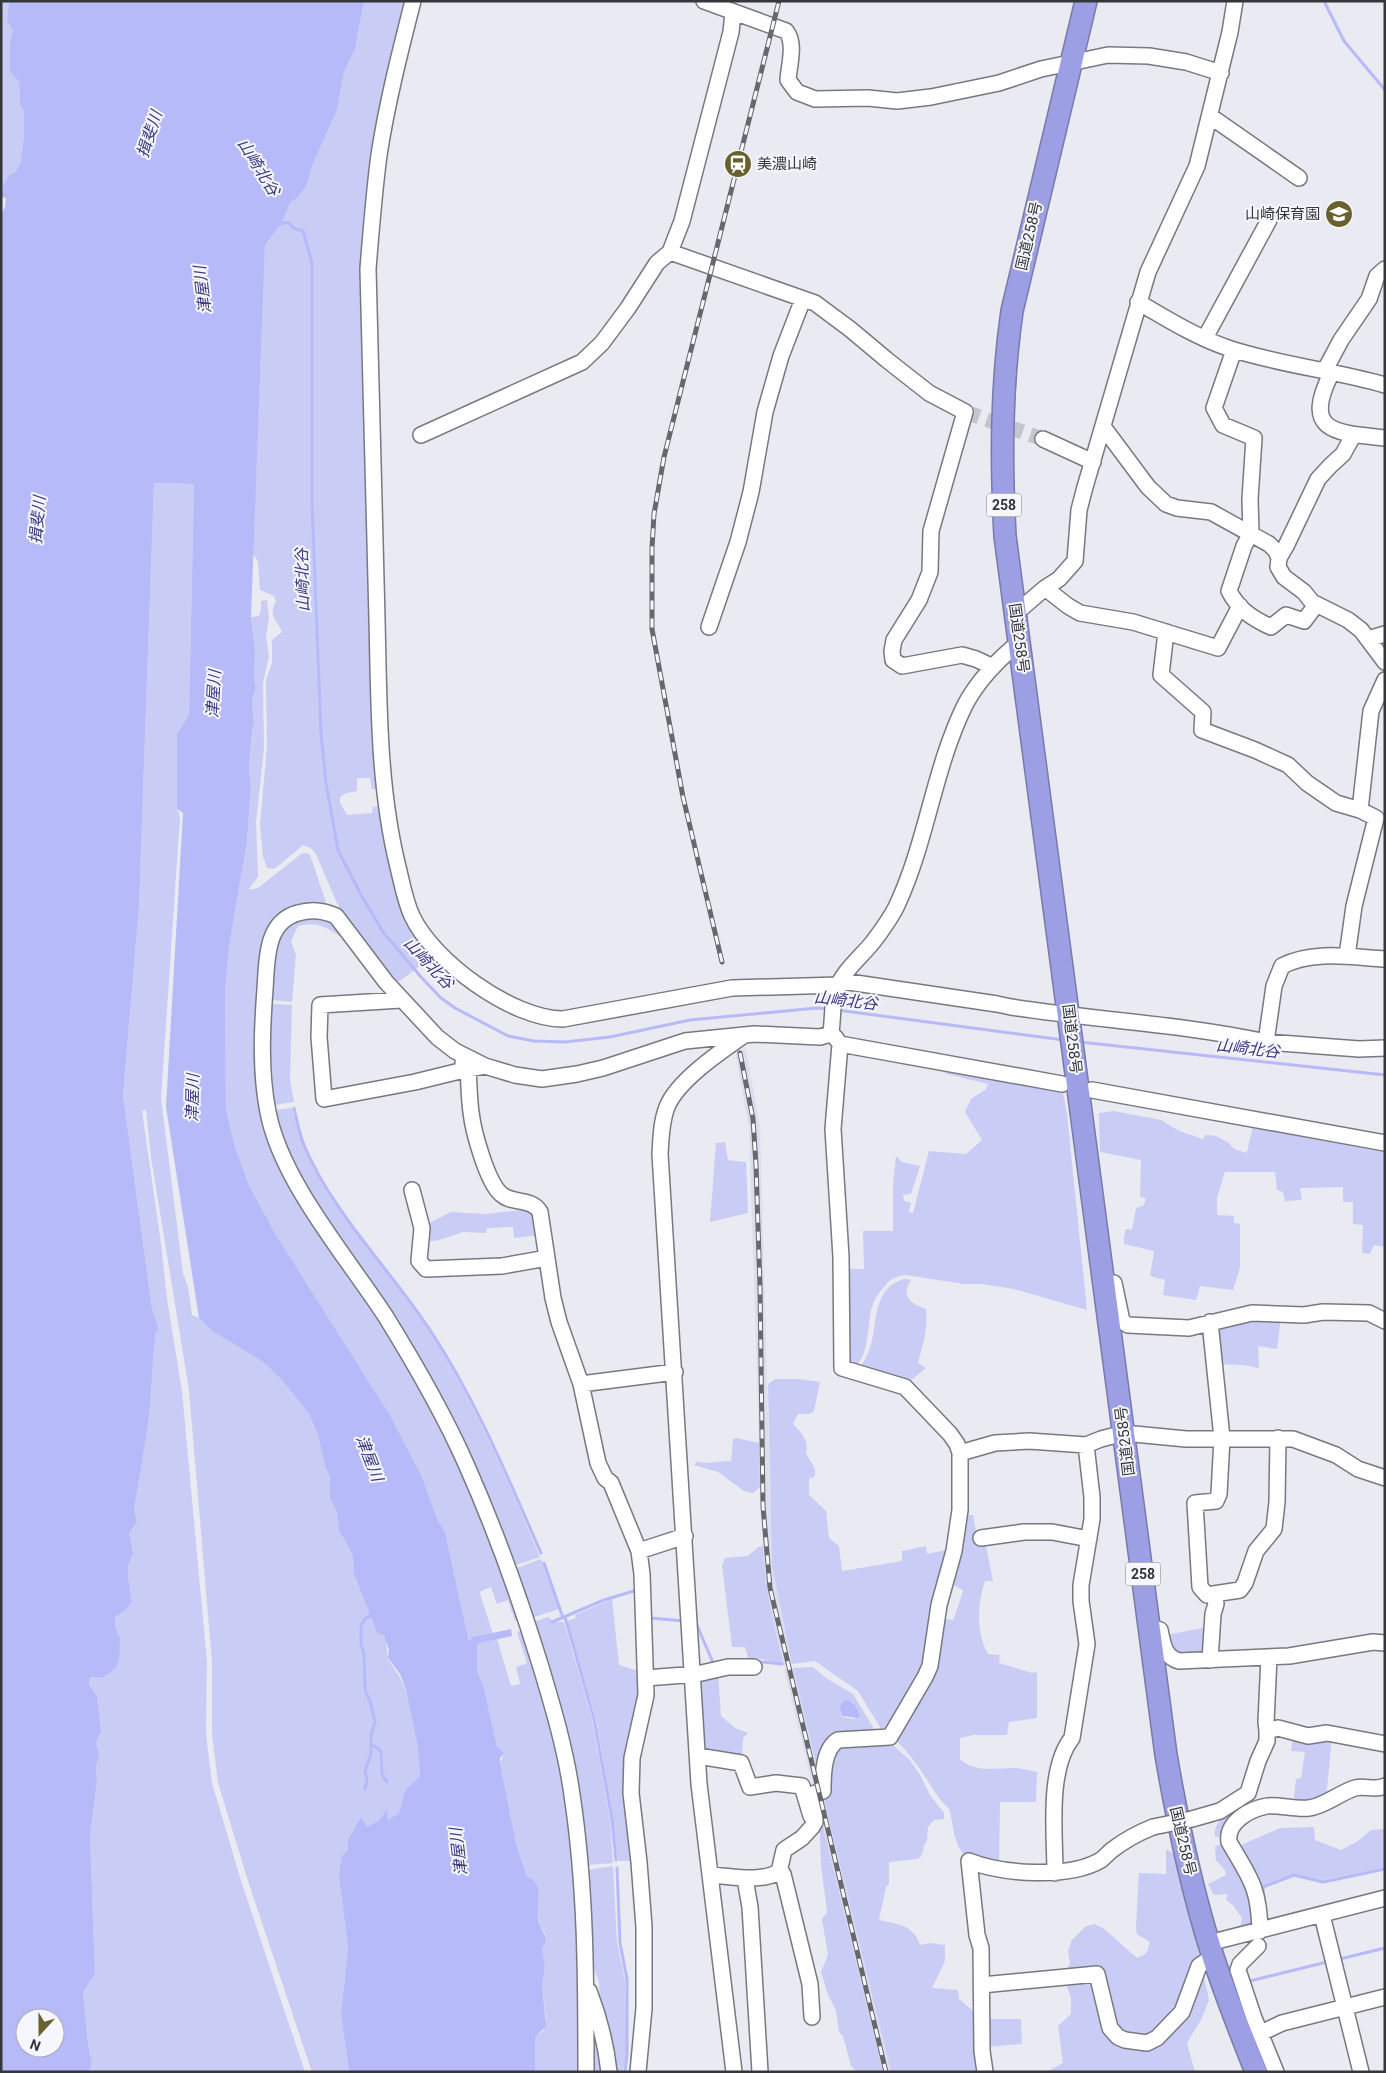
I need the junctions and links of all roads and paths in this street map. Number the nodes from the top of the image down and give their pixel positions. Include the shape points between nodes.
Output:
1 (413, 1) edge
2 (704, 1) edge
3 (1086, 1) edge
4 (1235, 1) edge
5 (733, 13) junction
6 (1071, 63) junction
7 (1221, 73) junction
8 (1210, 116) junction
9 (1299, 178) dead end
10 (1269, 220) dead end
11 (670, 252) junction
12 (1385, 269) edge
13 (803, 299) junction
14 (1138, 302) junction
15 (1205, 338) junction
16 (1234, 350) junction
17 (1328, 371) junction
18 (1385, 385) edge
19 (1104, 428) junction
20 (421, 435) dead end
21 (1353, 436) junction
22 (1385, 438) edge
23 (1043, 439) tunnel mouth
24 (1093, 462) junction
25 (1251, 534) junction
26 (1278, 558) junction
27 (1045, 588) junction
28 (1316, 605) junction
29 (1240, 606) junction
30 (1016, 613) junction
31 (709, 627) dead end
32 (1166, 632) junction
33 (1385, 634) edge
34 (1368, 639) junction
35 (1020, 642) junction
36 (1385, 662) edge
37 (993, 667) junction
38 (1385, 680) edge
39 (1360, 810) junction
40 (1380, 820) edge
41 (1346, 956) junction
42 (1385, 958) edge
43 (839, 986) junction
44 (401, 1000) junction
45 (1070, 1019) junction
46 (831, 1032) junction
47 (744, 1035) junction
48 (1266, 1042) junction
49 (840, 1044) junction
50 (1385, 1048) edge
51 (455, 1052) junction
52 (485, 1066) junction
53 (468, 1069) junction
54 (1062, 1084) dead end
55 (1092, 1090) dead end
56 (1385, 1143) edge
57 (412, 1190) dead end
58 (547, 1258) junction
59 (1104, 1284) junction
60 (1385, 1320) edge
61 (1210, 1322) junction
62 (674, 1372) junction
63 (581, 1384) junction
64 (1124, 1433) junction
65 (1222, 1438) junction
66 (1278, 1438) junction
67 (1086, 1445) junction
68 (960, 1453) junction
69 (1385, 1478) edge
70 (684, 1536) junction
71 (981, 1538) dead end
72 (1089, 1538) junction
73 (639, 1551) junction
74 (1214, 1594) junction
75 (1150, 1627) junction
76 (1385, 1643) edge
77 (1269, 1657) junction
78 (1210, 1660) junction
79 (754, 1667) dead end
80 (693, 1674) junction
81 (646, 1678) junction
82 (1268, 1731) junction
83 (1385, 1744) edge
84 (698, 1756) junction
85 (1385, 1786) edge
86 (815, 1821) junction
87 (780, 1872) junction
88 (1055, 1873) junction
89 (710, 1875) junction
90 (745, 1879) junction
91 (1385, 1898) edge
92 (1322, 1915) junction
93 (1260, 1931) junction
94 (1258, 1946) dead end
95 (1211, 1950) junction
96 (586, 1984) junction
97 (982, 1985) junction
98 (1385, 1997) edge
99 (1344, 2007) junction
100 (812, 2017) dead end
101 (1261, 2033) junction
102 (586, 2072) edge
103 (609, 2072) edge
104 (638, 2072) edge
105 (734, 2072) edge
106 (760, 2072) edge
107 (985, 2072) edge
108 (1256, 2072) edge
109 (1276, 2072) edge
110 (1362, 2072) edge

1 - 43 street via 380,152 368,269 383,780 394,853 411,914 429,944 473,981 500,1001 550,1020 732,988
2 - 5 street
3 - 6 highway, 国道258号 / 258
4 - 7 street
5 - 6 street via 786,31 791,36 788,80 797,92 815,99 897,101 931,97
5 - 11 street via 731,32 684,211
6 - 7 street via 1108,55 1149,56 1186,62
6 - 30 highway, 国道258号 / 258 via 1012,311 1006,359 1002,472 1005,536
7 - 8 street
8 - 9 street
8 - 14 street via 1197,166 1159,245
10 - 15 street
11 - 13 street
11 - 20 street via 657,263 602,344 582,362
12 - 17 street via 1377,276 1369,299 1341,340
13 - 31 street via 781,356 765,412 751,492 738,542
13 - 37 street via 815,303 850,328 929,393 965,412 931,531 930,572 919,600 894,640 892,651 893,660 902,666 962,655
14 - 15 street
14 - 19 street
15 - 16 street
16 - 17 street
16 - 25 street via 1214,408 1223,425 1254,438
17 - 18 street
17 - 21 street via 1319,413 1335,430
19 - 24 street
19 - 25 street via 1148,487 1166,504 1211,512
21 - 22 street
21 - 26 street via 1344,454 1318,479
23 - 24 street
24 - 27 street via 1079,510 1075,561 1059,579
25 - 26 street via 1269,544
25 - 29 street via 1229,591
26 - 28 street via 1278,567 1284,577
27 - 30 street
27 - 32 street via 1080,613 1133,622
28 - 29 street via 1304,620 1286,615 1271,627 1251,618
28 - 34 street via 1348,620
29 - 32 street via 1218,648
30 - 35 highway, 国道258号 / 258
32 - 39 street via 1160,675 1203,712 1202,730 1288,765 1307,784 1336,803
33 - 34 street
34 - 36 street
35 - 37 street
35 - 45 highway, 国道258号 / 258
37 - 43 street via 966,704 955,727 918,850 894,912
38 - 39 street via 1371,712
39 - 40 street
40 - 41 street via 1354,906
41 - 42 street
41 - 48 street via 1295,959 1282,966 1274,986
43 - 45 street via 997,1004
43 - 46 street
44 - 51 street
44 - 53 street via 320,1005 324,1099
44 - 96 street via 336,916 314,910 285,919 275,931 268,950 263,1039 268,1112 281,1153 307,1200 386,1318 431,1394 465,1460 509,1570 554,1708 572,1793 581,1868
45 - 48 street via 1239,1036
45 - 59 highway, 国道258号 / 258
46 - 47 street via 820,1038
46 - 49 street
47 - 52 street via 685,1041 603,1068 550,1078 514,1075
47 - 62 street via 716,1054 680,1087 666,1108 662,1124 660,1154
48 - 50 street
49 - 54 street
49 - 68 street via 833,1128 841,1257 842,1368 905,1387 950,1434
51 - 52 street
51 - 53 street
52 - 53 street
53 - 58 street via 471,1113 488,1174 502,1196 536,1206 540,1212
55 - 56 street
57 - 58 street via 422,1228 418,1261 426,1269 502,1266
58 - 63 street via 560,1322
59 - 61 street via 1114,1283 1122,1321 1128,1325 1189,1328
59 - 64 highway, 国道258号 / 258
60 - 61 street via 1369,1313 1323,1312 1304,1315 1252,1313
61 - 65 street
62 - 63 street
62 - 70 street
63 - 73 street via 598,1463 611,1483
64 - 65 street via 1186,1439
64 - 67 street
64 - 75 highway, 国道258号 / 258
65 - 66 street
65 - 74 street via 1219,1494 1216,1501 1195,1503 1200,1588 1207,1595
66 - 69 street via 1293,1439 1336,1455 1358,1469
66 - 74 street via 1274,1529 1256,1551 1240,1590
67 - 68 street via 1029,1441 995,1443
67 - 72 street via 1092,1497
68 - 86 street via 960,1510 954,1551 939,1604 928,1671 890,1737 833,1743 822,1778
70 - 73 street
70 - 80 street
71 - 72 street via 1024,1532 1052,1532
72 - 88 street via 1081,1585 1086,1655 1072,1738 1058,1772 1054,1817
73 - 81 street
74 - 78 street via 1216,1604
75 - 78 street via 1160,1630 1165,1652 1173,1659
75 - 95 highway, 国道258号 / 258 via 1166,1755 1181,1840
76 - 77 street
77 - 78 street
77 - 82 street
79 - 80 street via 728,1667
80 - 81 street
80 - 84 street
81 - 104 street via 645,1705 632,1758 630,1793 644,1927 644,2008
82 - 83 street via 1278,1728 1308,1736 1327,1733
82 - 88 street, bridge via 1248,1793 1220,1811 1152,1827 1136,1834 1101,1860
84 - 86 street via 740,1763 750,1787 776,1783 802,1786
84 - 89 street
85 - 93 street via 1355,1788 1310,1808 1267,1805 1230,1827 1229,1842 1257,1894
86 - 87 street via 802,1838 784,1850
87 - 90 street
87 - 100 street via 810,1984
88 - 97 street via 1018,1872 969,1861
89 - 90 street
89 - 105 street
90 - 106 street via 750,1907
91 - 92 street
92 - 93 street
92 - 99 street
93 - 95 street
94 - 101 street via 1238,1970
95 - 97 street via 1199,1966 1182,2012 1148,2043 1125,2040 1110,2028 1096,1974
95 - 108 highway, 国道258号 / 258
96 - 102 street
96 - 103 street via 597,2011
97 - 107 street
98 - 99 street
99 - 101 street via 1282,2023
99 - 110 street
101 - 109 street

